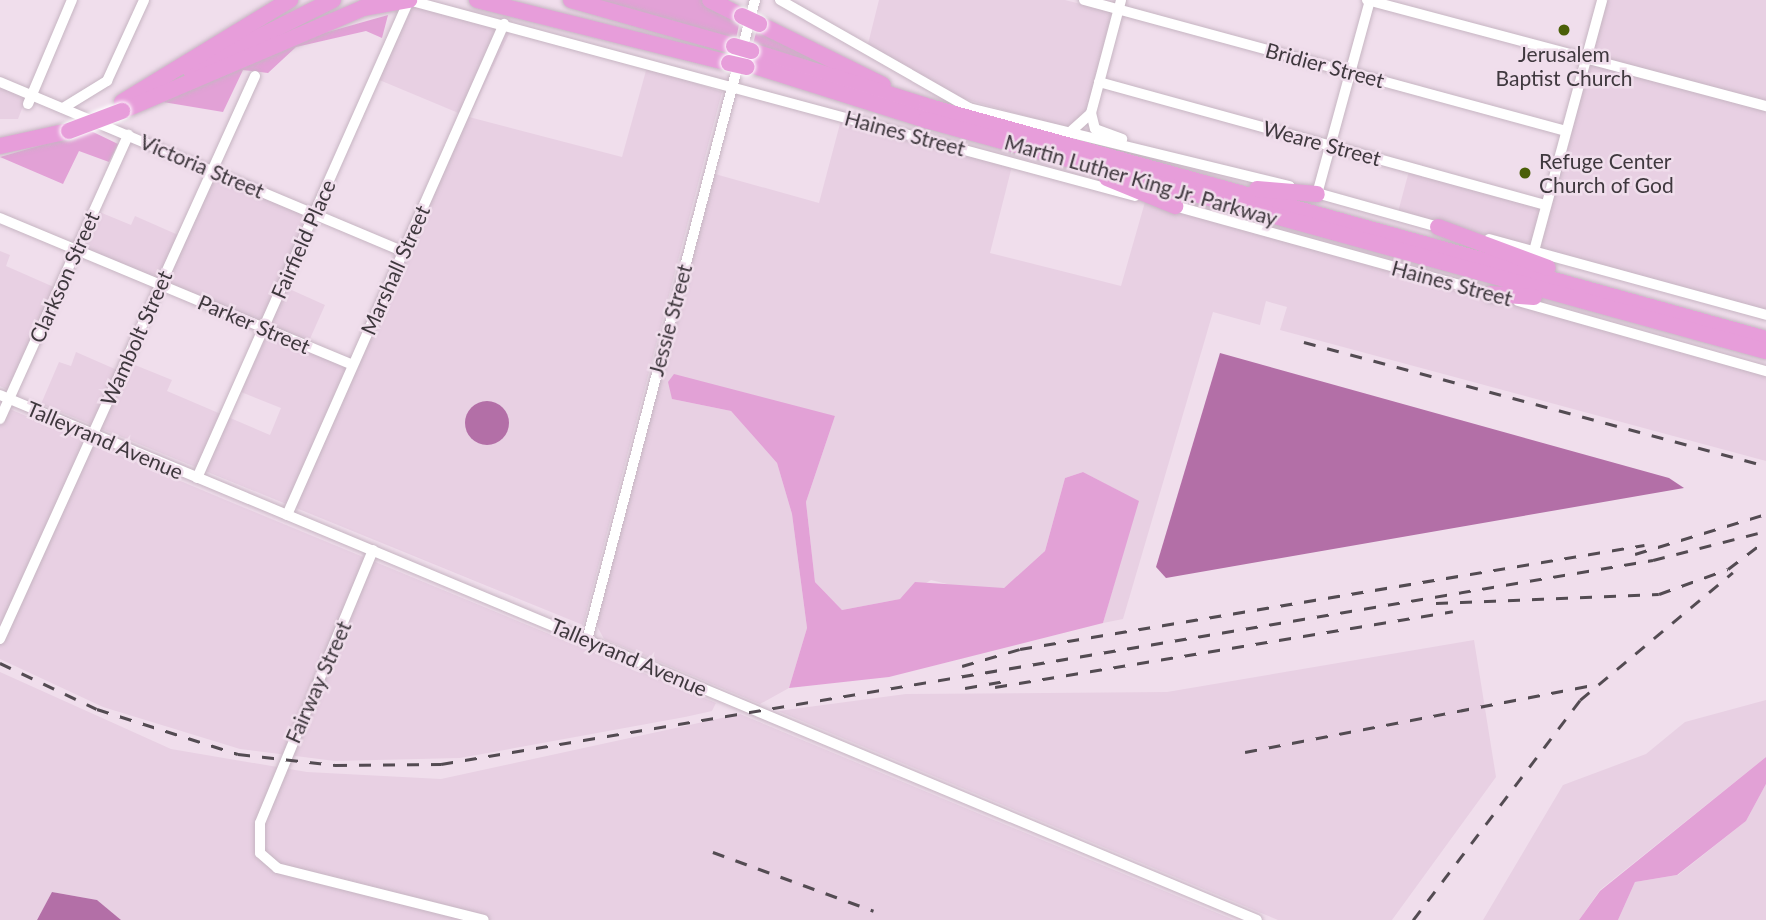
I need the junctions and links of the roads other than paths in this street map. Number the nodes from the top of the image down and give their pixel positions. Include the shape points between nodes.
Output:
1 (72, 0) edge
2 (144, 0) edge
3 (290, 0) edge
4 (333, 0) edge
5 (408, 0) edge
6 (477, 0) edge
7 (518, 0) edge
8 (570, 0) edge
9 (710, 0) edge
10 (754, 0) edge
11 (779, 0) edge
12 (1084, 0) edge
13 (1369, 0) edge
14 (1598, 1) edge
15 (1120, 5) edge
16 (504, 24) junction
17 (731, 56) junction
18 (1586, 58) junction
19 (749, 61) junction
20 (1351, 72) junction
21 (255, 76) dead end
22 (0, 82) edge
23 (1099, 82) junction
24 (733, 86) junction
25 (30, 100) junction
26 (926, 106) junction
27 (1766, 106) edge
28 (63, 108) junction
29 (117, 109) junction
30 (1091, 113) junction
31 (64, 129) junction
32 (1566, 131) junction
33 (1065, 134) junction
34 (128, 135) junction
35 (0, 138) edge
36 (1330, 145) junction
37 (0, 146) edge
38 (1159, 150) junction
39 (1053, 155) junction
40 (212, 170) junction
41 (1186, 178) junction
42 (1317, 194) junction
43 (1545, 205) junction
44 (1175, 206) junction
45 (315, 213) junction
46 (0, 218) edge
47 (1438, 227) junction
48 (76, 250) junction
49 (403, 251) junction
50 (1534, 251) junction
51 (160, 284) junction
52 (1491, 294) junction
53 (1632, 300) junction
54 (1605, 308) junction
55 (1670, 311) junction
56 (1766, 315) edge
57 (262, 328) junction
58 (1766, 332) edge
59 (1766, 339) edge
60 (1732, 342) junction
61 (1766, 351) edge
62 (1766, 359) edge
63 (352, 365) junction
64 (1766, 370) edge
65 (4, 397) edge
66 (0, 419) edge
67 (92, 435) junction
68 (197, 478) junction
69 (287, 515) junction
70 (373, 550) junction
71 (0, 639) edge
72 (587, 640) junction
73 (484, 920) edge
74 (1257, 920) edge

1 - 25 street
2 - 28 street via 107,81
3 - 29 highway
4 - 29 highway via 284,19
5 - 16 street, Haines Street
5 - 29 highway via 363,8
5 - 45 street, Fairfield Place
6 - 17 highway
7 - 17 highway, Martin Luther King Jr. Parkway
8 - 17 highway, Martin Luther King Jr. Parkway
9 - 26 highway, bridge
10 - 24 street, Jessie Street
11 - 33 street, Haines Street via 959,104
12 - 15 street, Bridier Street
13 - 18 street
13 - 20 street
14 - 18 street
15 - 20 street, Bridier Street
15 - 23 street
16 - 24 street, Haines Street
16 - 49 street, Marshall Street
17 - 19 highway, Martin Luther King Jr. Parkway, bridge
18 - 27 street
18 - 32 street
19 - 26 highway, Martin Luther King Jr. Parkway
19 - 39 highway, Martin Luther King Jr. Parkway via 804,82
20 - 32 street, Bridier Street
20 - 36 street
21 - 40 street, Wambolt Street
22 - 25 street, Victoria Street
23 - 30 street
23 - 36 street, Weare Street
24 - 44 street, Haines Street
24 - 72 street, Jessie Street
25 - 28 street, Victoria Street
26 - 41 highway, Martin Luther King Jr. Parkway
28 - 34 street, Victoria Street
29 - 31 highway
30 - 33 street via 1082,127
30 - 38 street via 1100,132
31 - 35 highway
31 - 37 highway
32 - 43 street
33 - 38 street, Haines Street
34 - 40 street, Victoria Street
34 - 48 street, Clarkson Street
36 - 42 street
36 - 43 street, Weare Street
38 - 42 street, Haines Street
39 - 44 highway
39 - 54 highway, Martin Luther King Jr. Parkway
40 - 45 street, Victoria Street
40 - 51 street, Wambolt Street
41 - 42 highway
41 - 53 highway, Martin Luther King Jr. Parkway
42 - 47 street, Haines Street
43 - 50 street
44 - 52 street, Haines Street
45 - 49 street, Victoria Street
45 - 57 street, Fairfield Place
46 - 48 street, Parker Street
47 - 50 street, Haines Street
47 - 53 highway
48 - 51 street, Parker Street
48 - 65 street, Clarkson Street
49 - 63 street, Marshall Street
50 - 56 street, Haines Street
51 - 57 street, Parker Street
51 - 67 street, Wambolt Street
52 - 54 highway
52 - 64 street, Haines Street
53 - 55 highway, Martin Luther King Jr. Parkway
54 - 60 highway, Martin Luther King Jr. Parkway
55 - 58 highway
55 - 59 highway, Martin Luther King Jr. Parkway
57 - 63 street, Parker Street
57 - 68 street, Fairfield Place
60 - 61 highway, Martin Luther King Jr. Parkway
60 - 62 highway
63 - 69 street, Marshall Street
65 - 66 street, Clarkson Street
65 - 67 street, Talleyrand Avenue
67 - 68 street, Talleyrand Avenue
67 - 71 street, Wambolt Street
68 - 69 street, Talleyrand Avenue
69 - 70 street, Talleyrand Avenue
70 - 72 street, Talleyrand Avenue
70 - 73 street, Fairway Street via 263,814 257,843 277,868
72 - 74 street, Talleyrand Avenue

